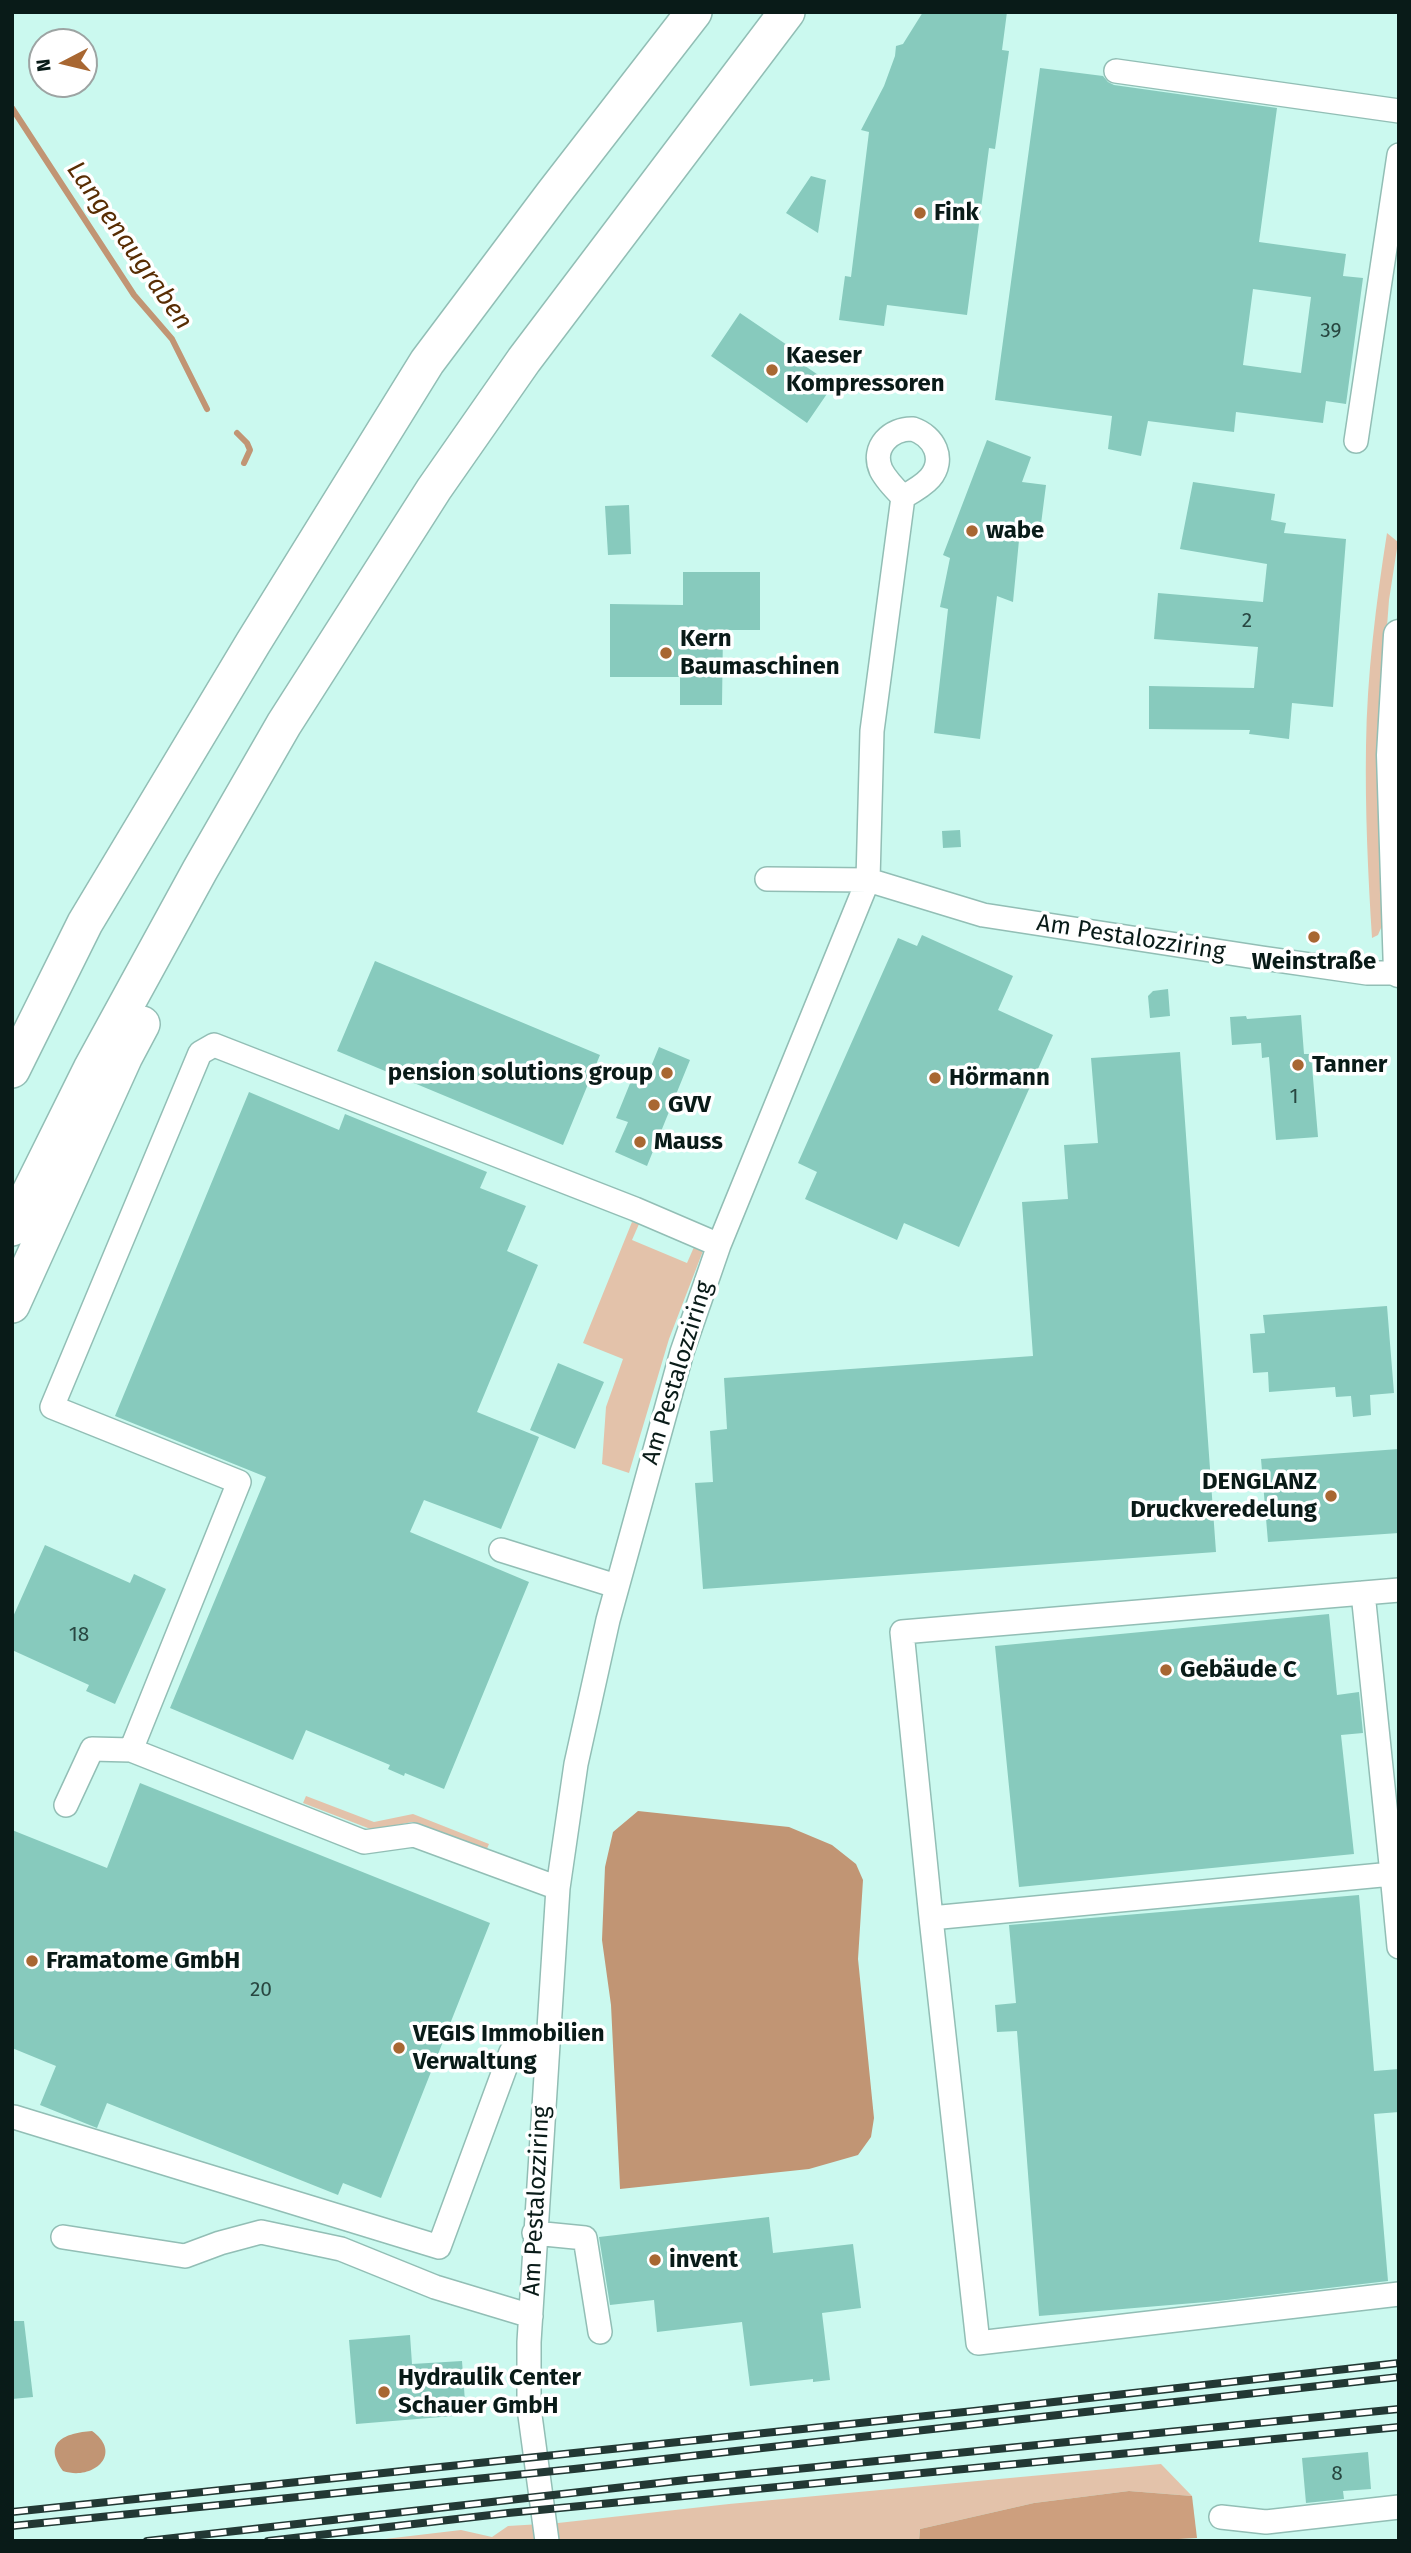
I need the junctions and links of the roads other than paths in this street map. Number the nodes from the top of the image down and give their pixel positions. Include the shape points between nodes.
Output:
1 (694, 12) edge
2 (787, 12) edge
3 (1116, 71) dead end
4 (1399, 111) edge
5 (1399, 155) edge
6 (1356, 441) dead end
7 (903, 498) dead end
8 (1399, 635) edge
9 (284, 724) junction
10 (767, 879) dead end
11 (868, 880) junction
12 (1399, 972) edge
13 (12, 1070) edge
14 (12, 1228) edge
15 (719, 1245) junction
16 (12, 1305) edge
17 (501, 1550) dead end
18 (616, 1586) junction
19 (1399, 1590) edge
20 (1363, 1593) junction
21 (131, 1750) junction
22 (66, 1805) dead end
23 (1395, 1873) edge
24 (558, 1888) junction
25 (931, 1918) junction
26 (1399, 1947) edge
27 (547, 2049) junction
28 (14, 2117) edge
29 (534, 2233) junction
30 (63, 2237) dead end
31 (1399, 2294) edge
32 (531, 2316) junction
33 (600, 2332) dead end
34 (1399, 2507) edge
35 (1221, 2517) dead end
36 (547, 2541) edge

1 - 13 highway via 427,362 85,923
2 - 9 highway via 524,360 433,489
3 - 4 street
5 - 6 street
7 - 11 street, Am Pestalozziring via 872,731
8 - 12 main road via 1392,755
9 - 14 highway via 90,1069
9 - 16 highway via 265,783 228,863 125,1056
10 - 11 street
11 - 12 street, Am Pestalozziring via 983,915 1367,973
11 - 15 street, Am Pestalozziring
15 - 18 street, Am Pestalozziring via 682,1352
15 - 21 street via 214,1045 200,1053 52,1407 239,1482
17 - 18 street
18 - 24 street, Am Pestalozziring via 576,1764
19 - 20 street
20 - 23 street
20 - 25 street via 902,1632
21 - 22 street via 92,1749
21 - 24 street via 364,1842 414,1835
23 - 25 street
23 - 26 street
24 - 27 street, Am Pestalozziring
25 - 31 street via 978,2343
27 - 28 street via 511,2052 439,2247
27 - 29 street, Am Pestalozziring
29 - 32 street, Am Pestalozziring
29 - 33 street via 585,2238
30 - 32 street, Am Pestalozziring via 185,2256 261,2232 341,2249 435,2287
32 - 36 street via 529,2408
34 - 35 street via 1266,2522

